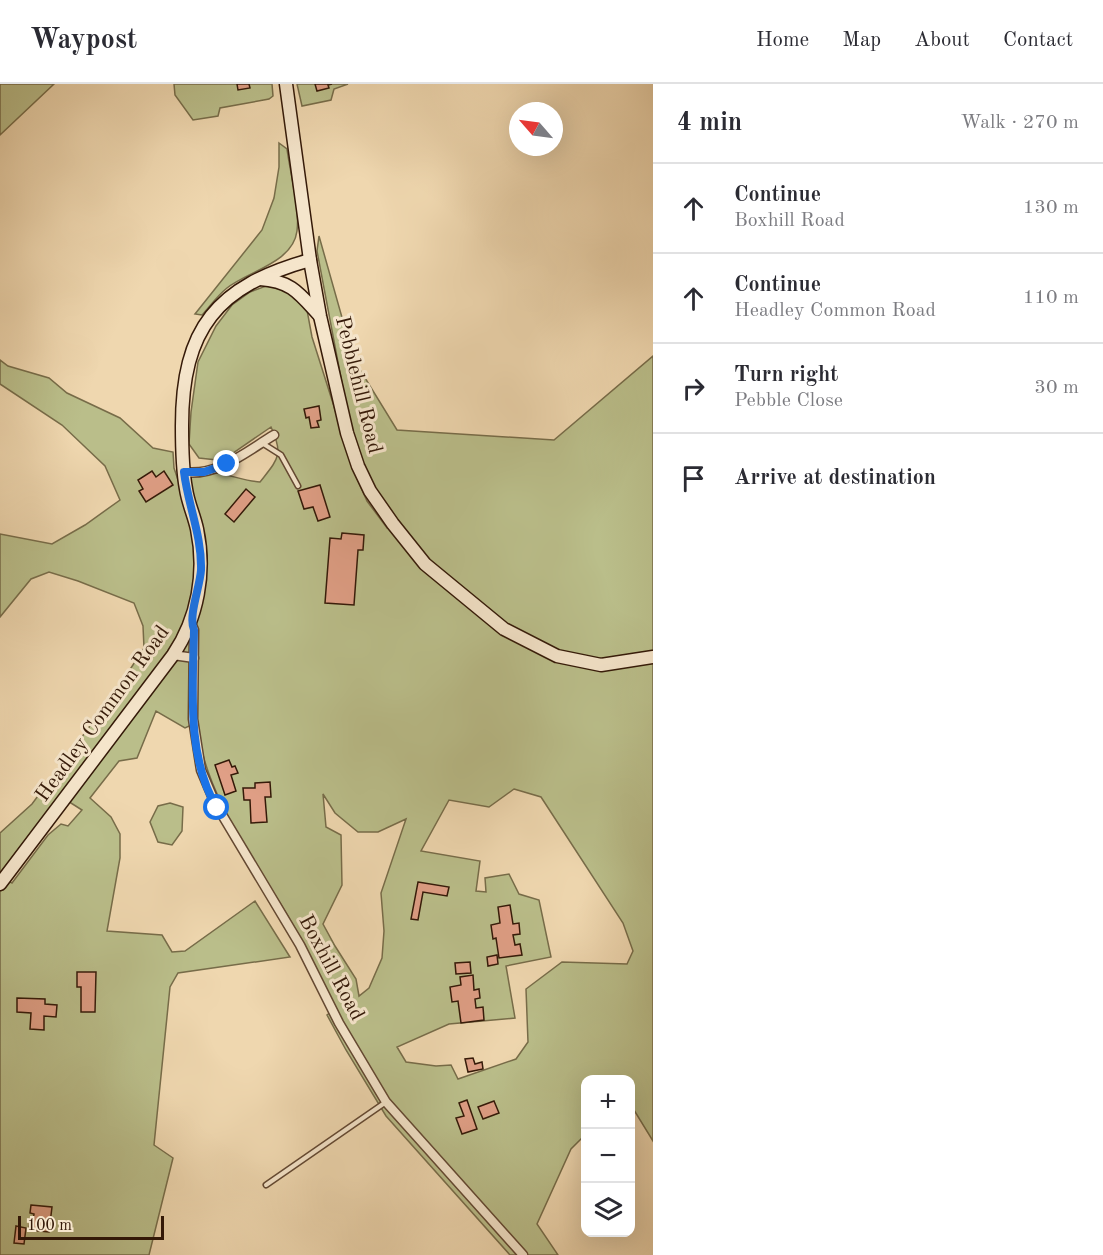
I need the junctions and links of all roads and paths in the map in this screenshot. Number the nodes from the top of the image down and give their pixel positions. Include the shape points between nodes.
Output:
1 (286, 84) edge
2 (310, 260) junction
3 (256, 279) junction
4 (320, 316) junction
5 (274, 435) dead end
6 (261, 442) junction
7 (184, 472) junction
8 (298, 486) dead end
9 (191, 623) junction
10 (173, 655) junction
11 (194, 657) junction
12 (653, 657) edge
13 (0, 884) edge
14 (386, 1102) junction
15 (266, 1185) dead end
16 (523, 1255) edge

1 - 2 main road, Pebblehill Road
2 - 3 main road, Headley Common Road
2 - 4 main road, Pebblehill Road
3 - 4 main road via 291,286
3 - 7 main road, Headley Common Road via 217,309 193,346 183,388
4 - 12 main road, Pebblehill Road via 358,466 370,491 425,564 504,629 557,656 601,665
5 - 6 street
6 - 7 street via 212,470
6 - 8 lane via 281,455
7 - 9 main road, Headley Common Road via 200,548 199,590
9 - 10 main road, Headley Common Road
9 - 11 street, Boxhill Road
10 - 11 street
10 - 13 main road, Headley Common Road
11 - 14 street, Boxhill Road via 192,720 201,770 214,803 300,945 339,1023
14 - 15 lane
14 - 16 street, Boxhill Road

